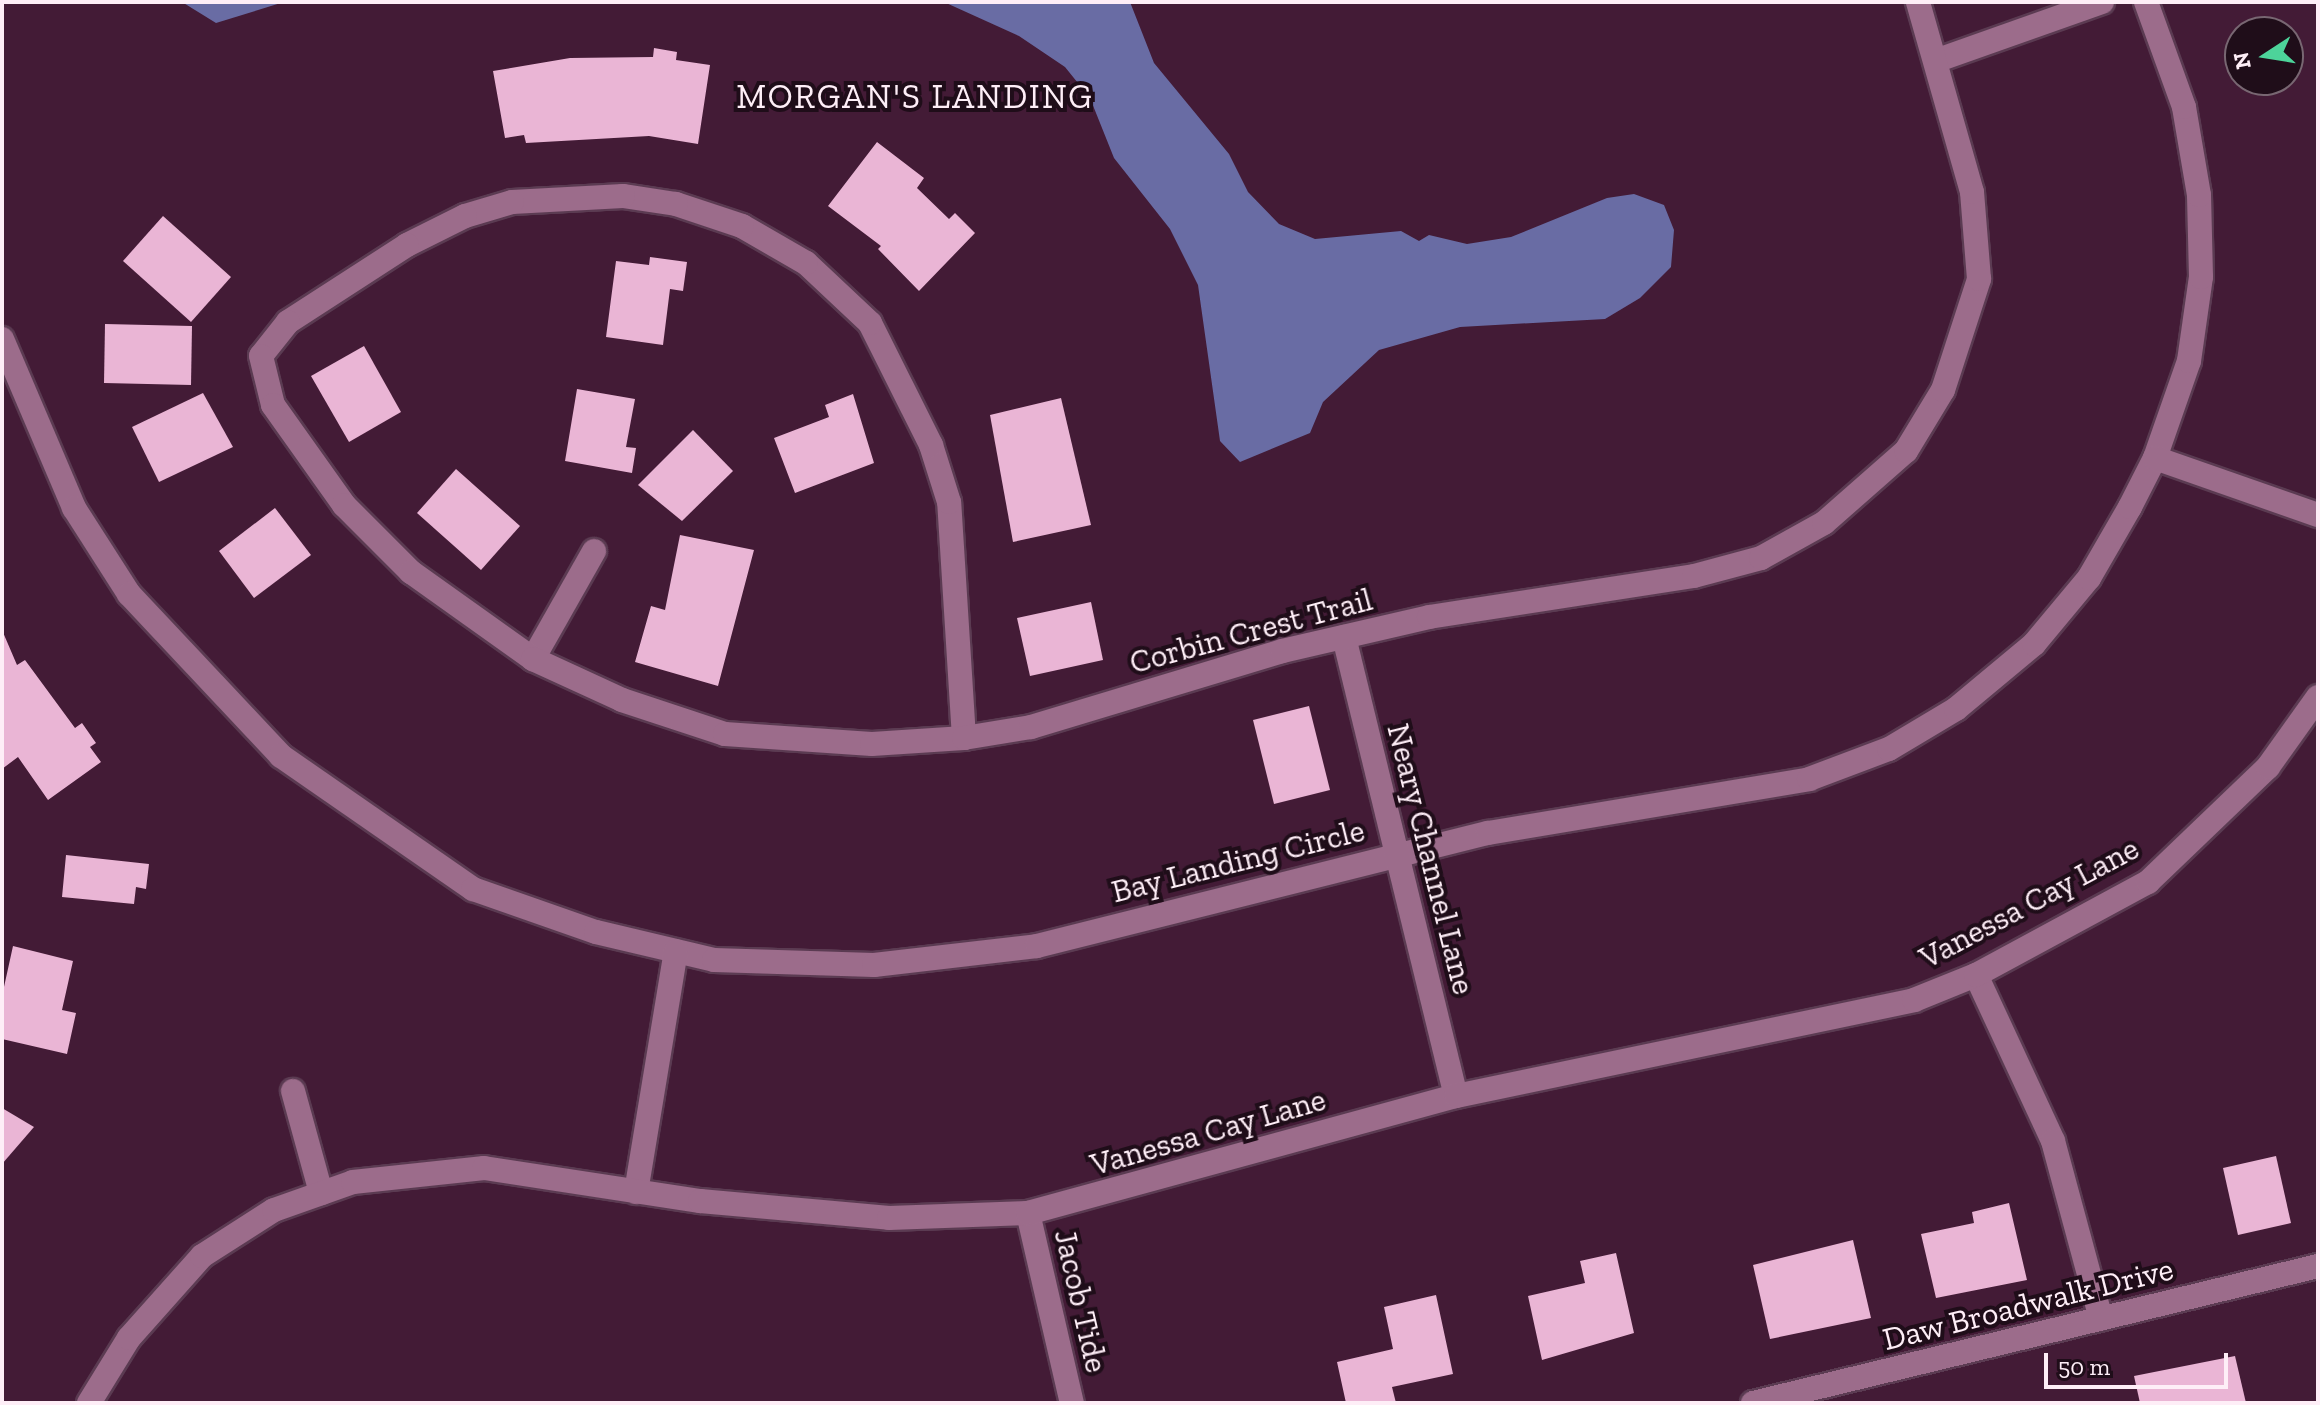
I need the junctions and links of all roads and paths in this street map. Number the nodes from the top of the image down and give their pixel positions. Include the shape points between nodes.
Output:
1 (1918, 2) edge
2 (2102, 2) edge
3 (2146, 2) edge
4 (1938, 60) junction
5 (2, 339) edge
6 (2155, 458) junction
7 (2318, 515) edge
8 (594, 551) dead end
9 (1344, 637) junction
10 (533, 659) junction
11 (2318, 697) edge
12 (964, 738) junction
13 (1397, 855) junction
14 (676, 951) junction
15 (1976, 975) junction
16 (293, 1091) dead end
17 (1456, 1096) junction
18 (636, 1192) junction
19 (321, 1193) junction
20 (1028, 1213) junction
21 (2318, 1266) edge
22 (2101, 1319) junction
23 (89, 1403) edge
24 (1072, 1403) edge
25 (1753, 1403) edge

1 - 4 street, Corbin Crest Trail
2 - 4 street
3 - 6 street, Bay Landing Circle via 2184,107 2199,195 2201,277 2189,361
4 - 9 street, Corbin Crest Trail via 1977,221 1979,279 1943,390 1906,451 1824,523 1761,558 1694,576
5 - 14 street, Bay Landing Circle via 74,508 129,594 281,756 473,889 596,932
6 - 7 street
6 - 13 street, Bay Landing Circle via 2089,578 2034,644 1956,709 1889,749 1809,779 1488,833
8 - 10 street
9 - 12 street, Corbin Crest Trail via 1031,727
9 - 13 street, Neary Channel Lane
10 - 12 street, Corbin Crest Trail via 622,700 725,734 872,744
10 - 12 street, Corbin Crest Trail via 411,572 344,505 273,405 261,356 288,322 407,245 465,216 512,202 623,196 676,204 742,226 806,263 870,323 931,445 949,502
11 - 15 street, Vanessa Cay Lane via 2268,767 2148,882
13 - 14 street, Bay Landing Circle via 1037,946 874,965 714,960
13 - 17 street, Neary Channel Lane
14 - 18 street
15 - 17 street, Vanessa Cay Lane via 1845,1018
15 - 22 street via 2053,1141
16 - 19 street
17 - 20 street, Vanessa Cay Lane
18 - 19 street, Vanessa Cay Lane via 484,1168 353,1182
18 - 20 street, Vanessa Cay Lane via 889,1218
19 - 23 street, Vanessa Cay Lane via 274,1210 202,1256 129,1338
20 - 24 street, Jacob Tide
21 - 22 street, Daw Broadwalk Drive
22 - 25 street, Daw Broadwalk Drive

